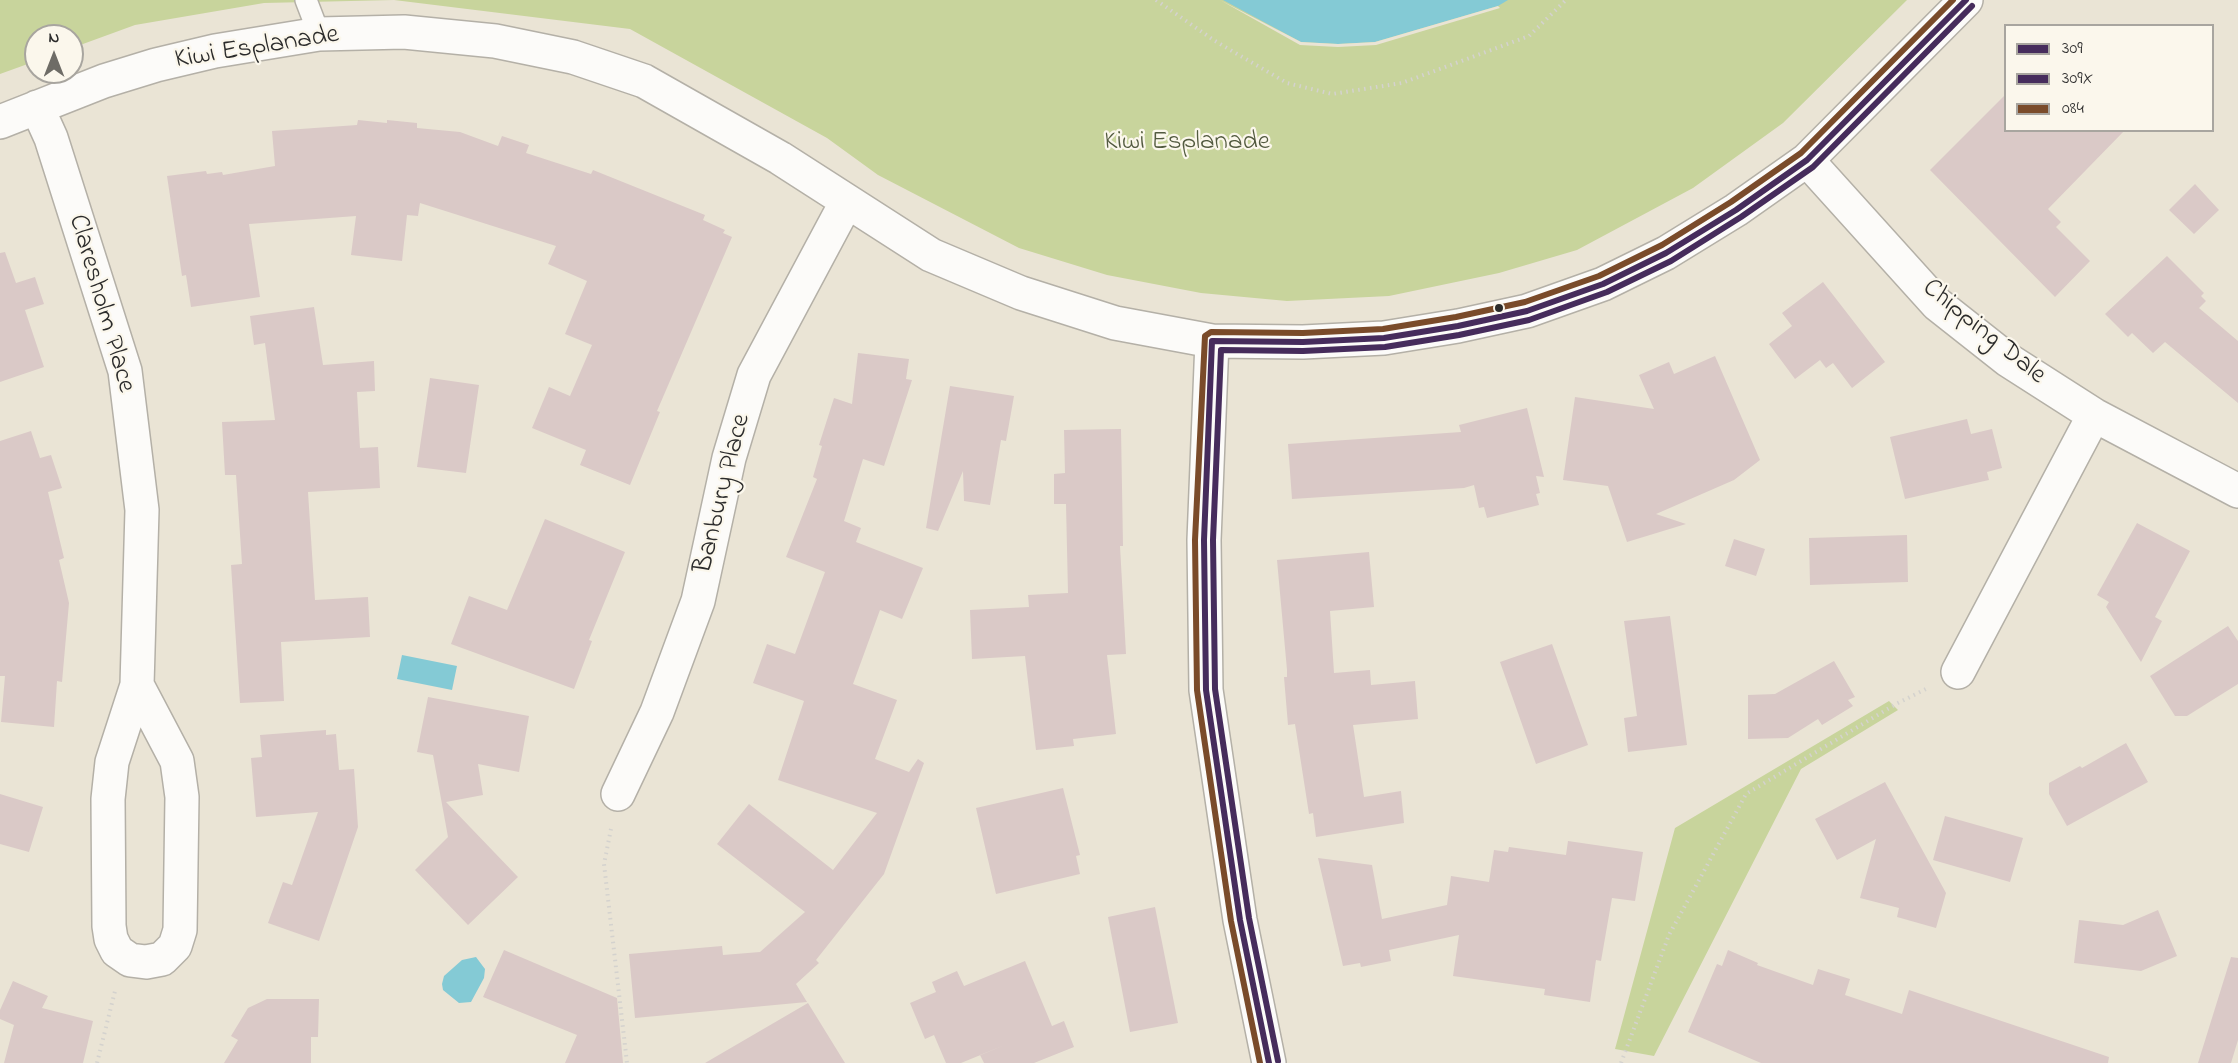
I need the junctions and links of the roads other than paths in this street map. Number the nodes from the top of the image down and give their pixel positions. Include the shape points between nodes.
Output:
1 (306, 0) edge
2 (1966, 0) edge
3 (319, 34) junction
4 (37, 107) junction
5 (0, 122) edge
6 (1807, 160) junction
7 (847, 201) junction
8 (1212, 341) junction
9 (2094, 416) junction
10 (2238, 491) edge
11 (1958, 672) road end
12 (137, 685) junction
13 (618, 794) road end
14 (1269, 1063) edge

1 - 3 lane
2 - 6 street, Kiwi Esplanade
3 - 4 street, Kiwi Esplanade via 156,65
3 - 7 street, Kiwi Esplanade via 404,32 495,41 573,57 644,81 771,152
4 - 5 street, Kiwi Esplanade
4 - 12 street, Claresholm Place via 51,138 125,370 142,510
6 - 8 street, Kiwi Esplanade via 1666,253 1603,284 1527,311 1384,338
6 - 9 street, Chipping Dale via 1937,304 2008,360
7 - 8 street, Kiwi Esplanade via 931,255 1021,293 1115,323
7 - 13 street, Banbury Place via 754,375 729,458 698,601 657,712
8 - 14 street via 1204,540 1206,690 1240,920
9 - 10 street, Chipping Dale
9 - 11 street
12 - 12 street, Claresholm Place via 177,761 182,797 180,930 175,946 162,959 146,962 130,960 117,951 109,926 108,800 112,762

